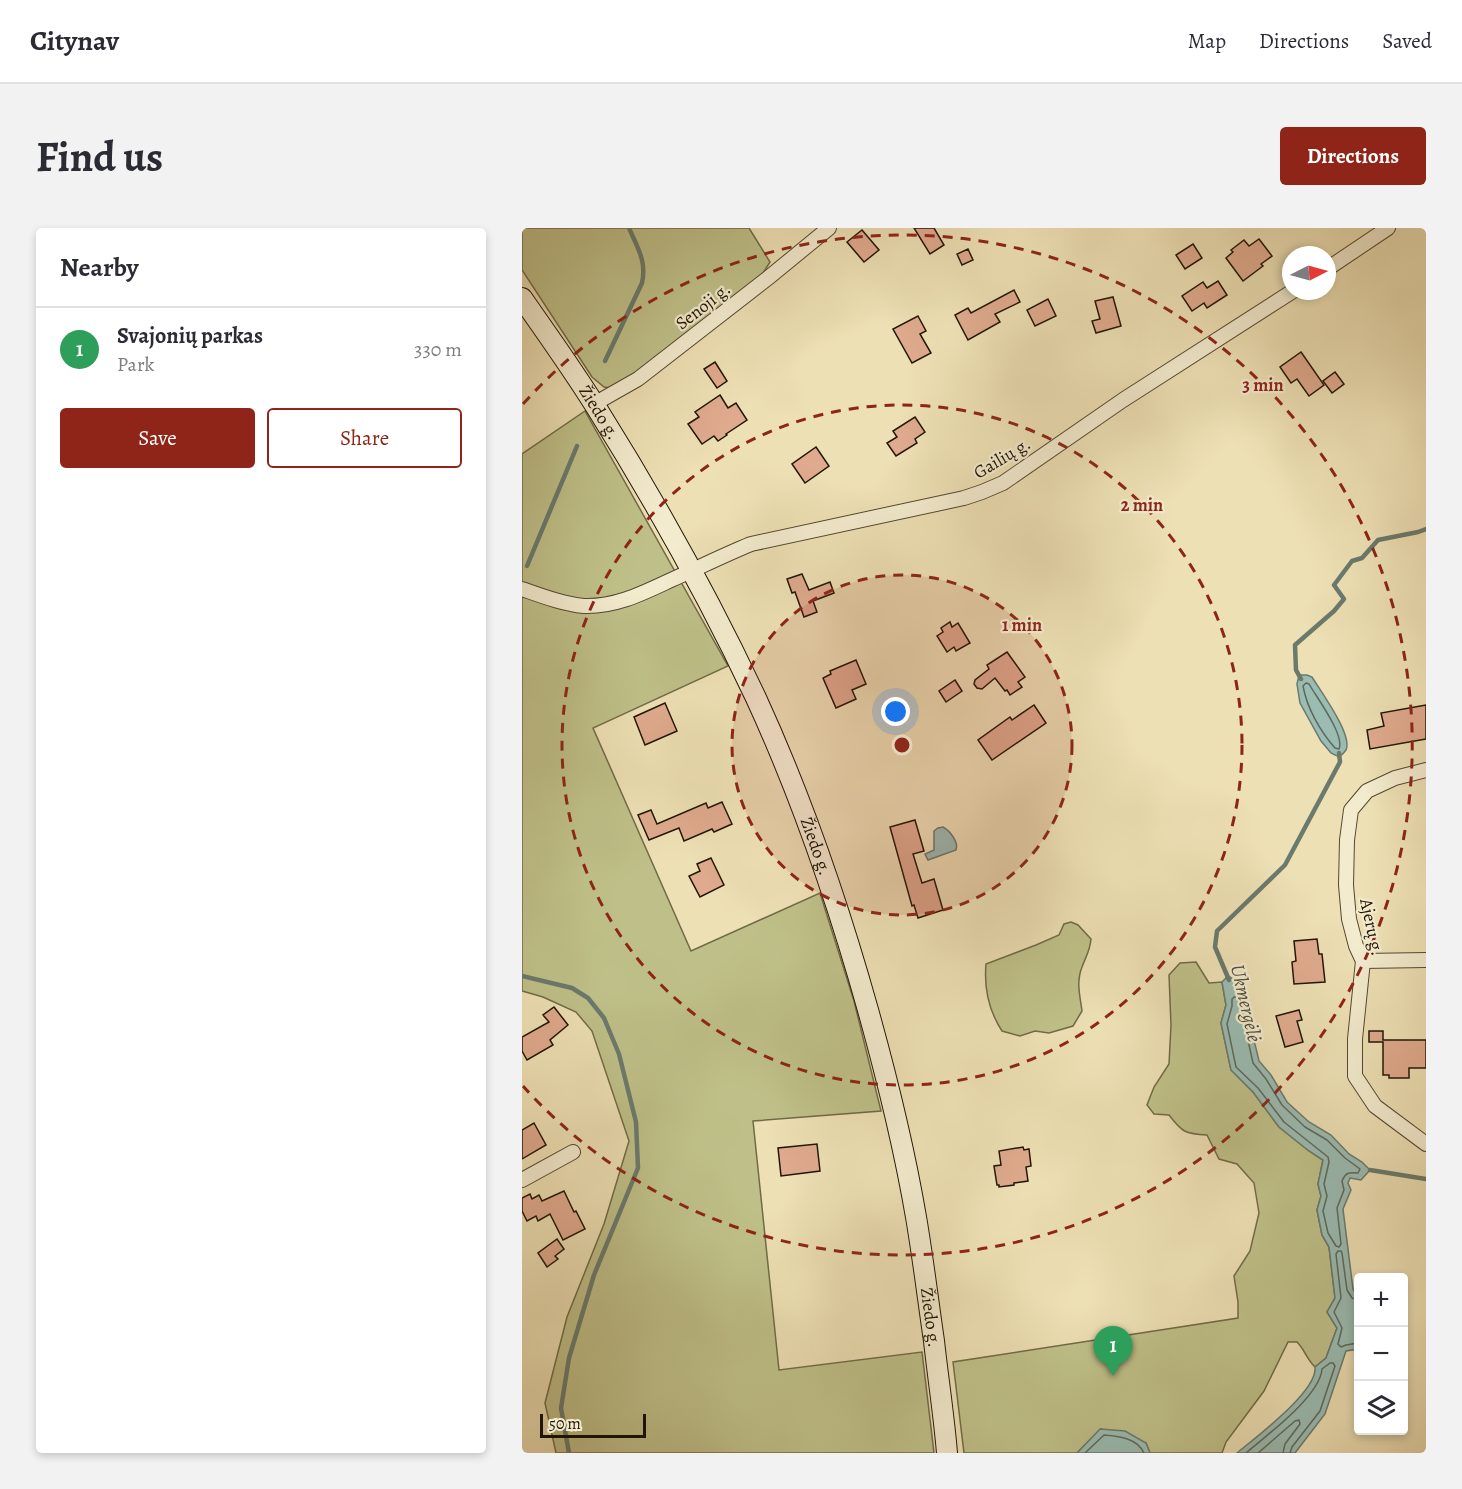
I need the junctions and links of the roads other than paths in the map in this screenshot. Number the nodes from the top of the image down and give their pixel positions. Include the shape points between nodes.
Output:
1 (828, 228) edge
2 (1388, 228) edge
3 (1336, 262) edge
4 (522, 298) edge
5 (1282, 298) edge
6 (594, 404) junction
7 (692, 571) junction
8 (522, 589) edge
9 (1426, 770) edge
10 (1426, 960) edge
11 (1363, 961) junction
12 (1426, 1144) edge
13 (573, 1152) dead end
14 (522, 1180) edge
15 (946, 1453) edge

1 - 6 street, Senoji g. via 638,379
2 - 3 street
4 - 6 street, Žiedo g.
5 - 7 street, Gailių g. via 1003,483 964,498 750,544
6 - 7 street, Žiedo g.
7 - 8 street, Gailių g. via 637,596 607,604 566,603
7 - 15 street, Žiedo g. via 735,654 786,768 823,862 858,972 884,1066 916,1217
9 - 11 street, Ajerų g. via 1367,791 1351,810 1346,885 1349,919
10 - 11 street
11 - 12 street, Ajerų g. via 1355,1039 1356,1076 1375,1106
13 - 14 street

